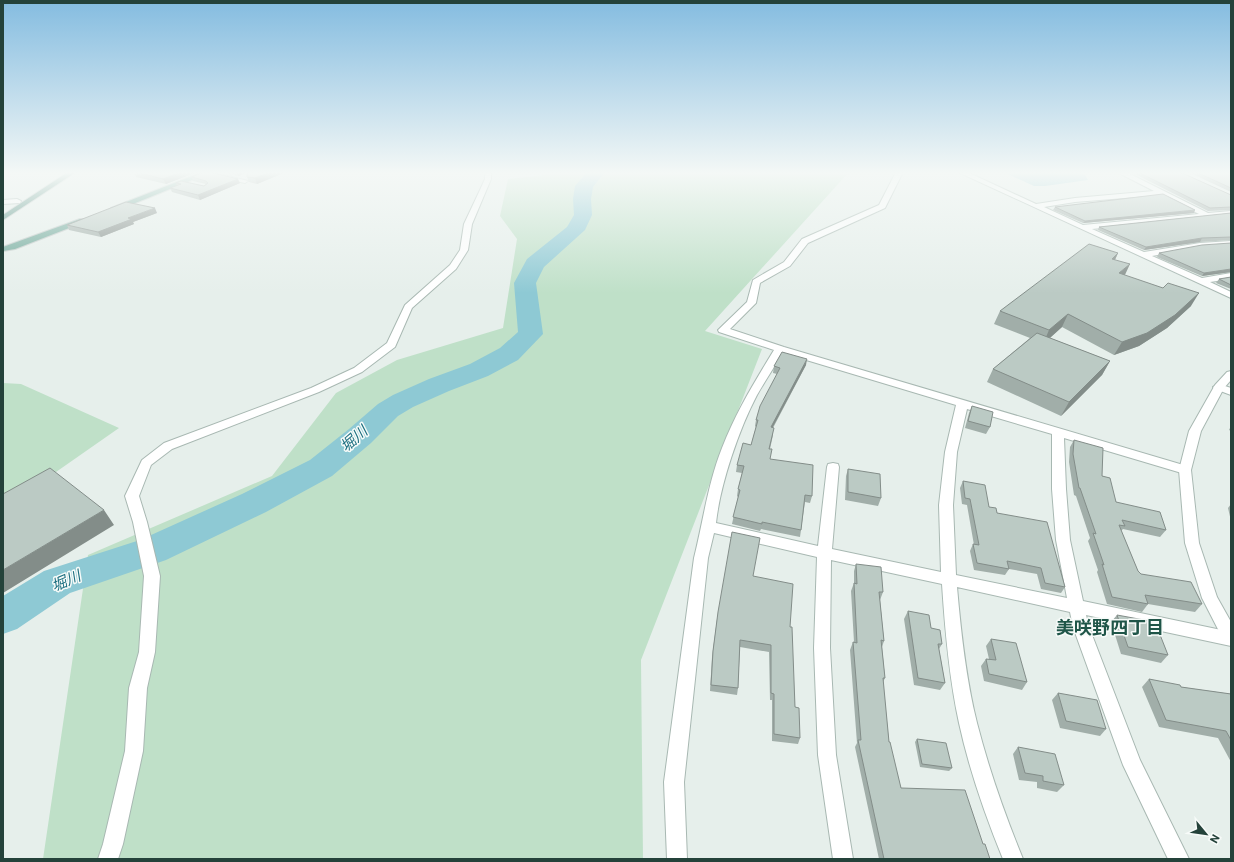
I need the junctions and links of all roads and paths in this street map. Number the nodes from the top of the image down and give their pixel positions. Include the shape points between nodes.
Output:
1 (12, 212) edge
2 (474, 212) edge
3 (868, 212) edge
4 (1049, 212) edge
5 (1200, 212) edge
6 (1231, 213) edge
7 (1206, 215) junction
8 (94, 216) edge
9 (3, 218) edge
10 (1083, 227) junction
11 (1231, 242) edge
12 (3, 249) edge
13 (1142, 255) junction
14 (1231, 276) edge
15 (1201, 281) junction
16 (1231, 295) edge
17 (780, 349) junction
18 (1231, 374) edge
19 (1225, 389) edge
20 (962, 403) junction
21 (1058, 432) junction
22 (833, 467) dead end
23 (1185, 470) junction
24 (709, 527) junction
25 (824, 553) junction
26 (949, 579) junction
27 (1077, 606) junction
28 (1231, 639) edge
29 (108, 859) edge
30 (676, 859) edge
31 (843, 859) edge
32 (1013, 859) edge
33 (1179, 859) edge

1 - 9 highway
2 - 29 street via 468,224 464,250 452,267 408,307 392,345 358,370 315,390 168,446 146,463 132,496 152,576 147,652 138,688 134,751
3 - 17 street via 805,241 787,264 756,282 751,303 723,330
4 - 10 street
5 - 7 street
6 - 7 street
7 - 10 street
8 - 12 main road via 12,248
10 - 13 street
11 - 13 street
13 - 15 street
14 - 15 street
15 - 16 street
17 - 20 street
17 - 24 street via 751,396 728,449 711,510
18 - 19 street
19 - 23 street via 1195,431
20 - 21 street
20 - 26 street via 951,452 946,505
21 - 23 street
21 - 27 street via 1063,540
22 - 25 street
23 - 28 street via 1192,543 1210,598
24 - 25 street
24 - 30 street via 701,558 674,782
25 - 26 street
25 - 31 street via 822,648 828,755
26 - 27 street
26 - 32 street via 954,642 968,723 994,813
27 - 28 street
27 - 33 street via 1081,627 1132,765

